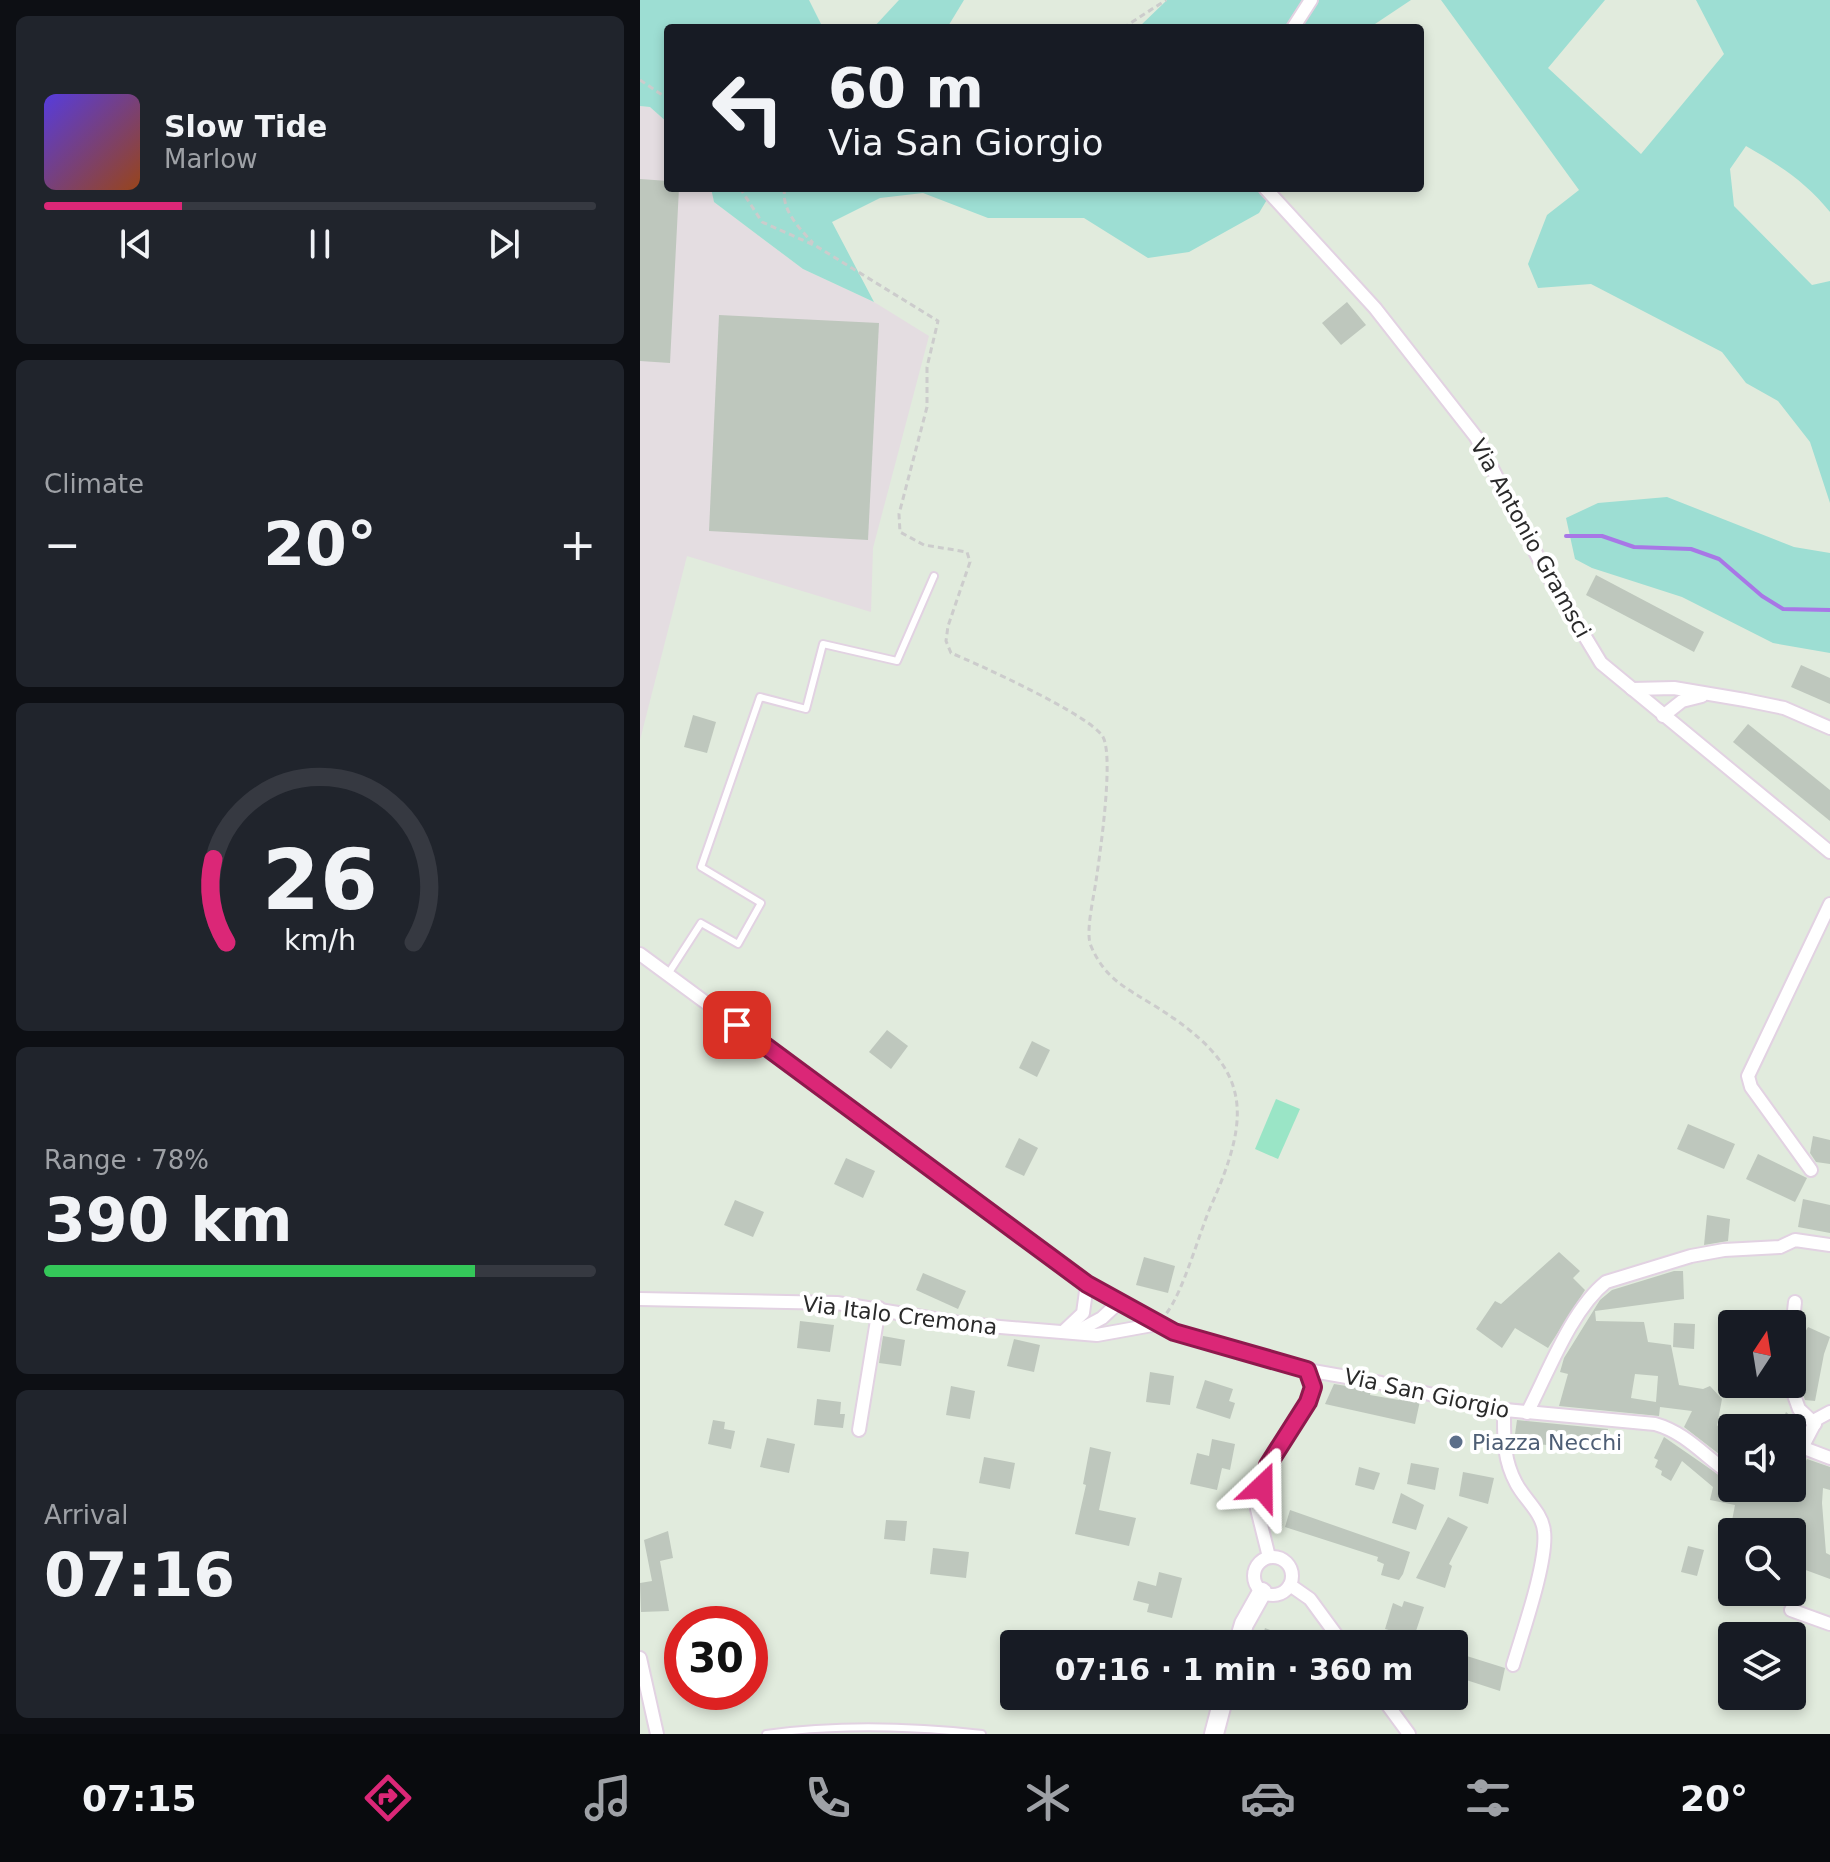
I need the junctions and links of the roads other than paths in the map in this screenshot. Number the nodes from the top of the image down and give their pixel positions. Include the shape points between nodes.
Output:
1 (1311, 0) edge
2 (1296, 24) edge
3 (1269, 192) edge
4 (934, 576) dead end
5 (1632, 689) junction
6 (1704, 695) junction
7 (1663, 716) junction
8 (1830, 728) edge
9 (1830, 852) edge
10 (1830, 904) edge
11 (640, 954) edge
12 (668, 974) junction
13 (1811, 1170) dead end
14 (1830, 1245) edge
15 (1087, 1284) junction
16 (640, 1299) edge
17 (1795, 1302) dead end
18 (1118, 1303) junction
19 (879, 1308) junction
20 (1794, 1310) edge
21 (1162, 1319) junction
22 (1070, 1332) junction
23 (1307, 1370) junction
24 (1795, 1398) edge
25 (1504, 1410) junction
26 (1830, 1412) edge
27 (1527, 1413) junction
28 (1815, 1424) junction
29 (859, 1430) dead end
30 (1806, 1444) edge
31 (1806, 1449) edge
32 (1830, 1458) edge
33 (1718, 1463) edge
34 (1269, 1557) junction
35 (1290, 1585) junction
36 (1262, 1592) junction
37 (1791, 1610) dead end
38 (1830, 1624) edge
39 (1242, 1630) edge
40 (1333, 1630) edge
41 (640, 1658) edge
42 (1513, 1665) dead end
43 (1220, 1710) edge
44 (1391, 1710) edge
45 (657, 1734) edge
46 (766, 1734) edge
47 (982, 1734) edge
48 (1214, 1734) edge
49 (1409, 1734) edge

1 - 2 street
3 - 5 street, Via Antonio Gramsci via 1375,308 1476,437 1543,567 1601,663
4 - 12 lane via 897,661 823,644 806,709 760,697 701,867 761,903 738,944 701,923
5 - 6 street via 1674,688
5 - 7 street, Via Antonio Gramsci
6 - 7 street via 1682,701
6 - 8 street via 1784,708
7 - 9 street, Via Antonio Gramsci
10 - 13 street via 1748,1076
11 - 12 street, Via San Giorgio
12 - 15 street, Via San Giorgio
14 - 27 street via 1795,1240 1780,1247 1691,1256 1606,1282 1577,1317
15 - 18 street, Via San Giorgio
15 - 22 street via 1083,1313
16 - 19 street, Via Italo Cremona
17 - 20 street
18 - 21 street, Via San Giorgio
18 - 22 street via 1102,1318
19 - 22 street, Via Italo Cremona via 976,1326
19 - 29 street
21 - 22 street, Via Italo Cremona via 1097,1335
21 - 23 street, Via San Giorgio via 1174,1332
23 - 25 street, Via San Giorgio
23 - 34 street via 1313,1387 1308,1402 1268,1465 1257,1509
24 - 28 street
25 - 27 street, Via San Giorgio
25 - 42 street via 1504,1456 1544,1532
26 - 28 street
27 - 33 street, Via San Giorgio via 1655,1424 1669,1428
28 - 30 street
31 - 32 street
34 - 35 street via 1286,1562 1292,1573
34 - 36 street via 1255,1570 1254,1581
35 - 36 street via 1281,1594
35 - 40 street via 1310,1599
36 - 39 street
37 - 38 street
41 - 45 street
43 - 48 street
44 - 49 street
46 - 47 lane via 909,1726

